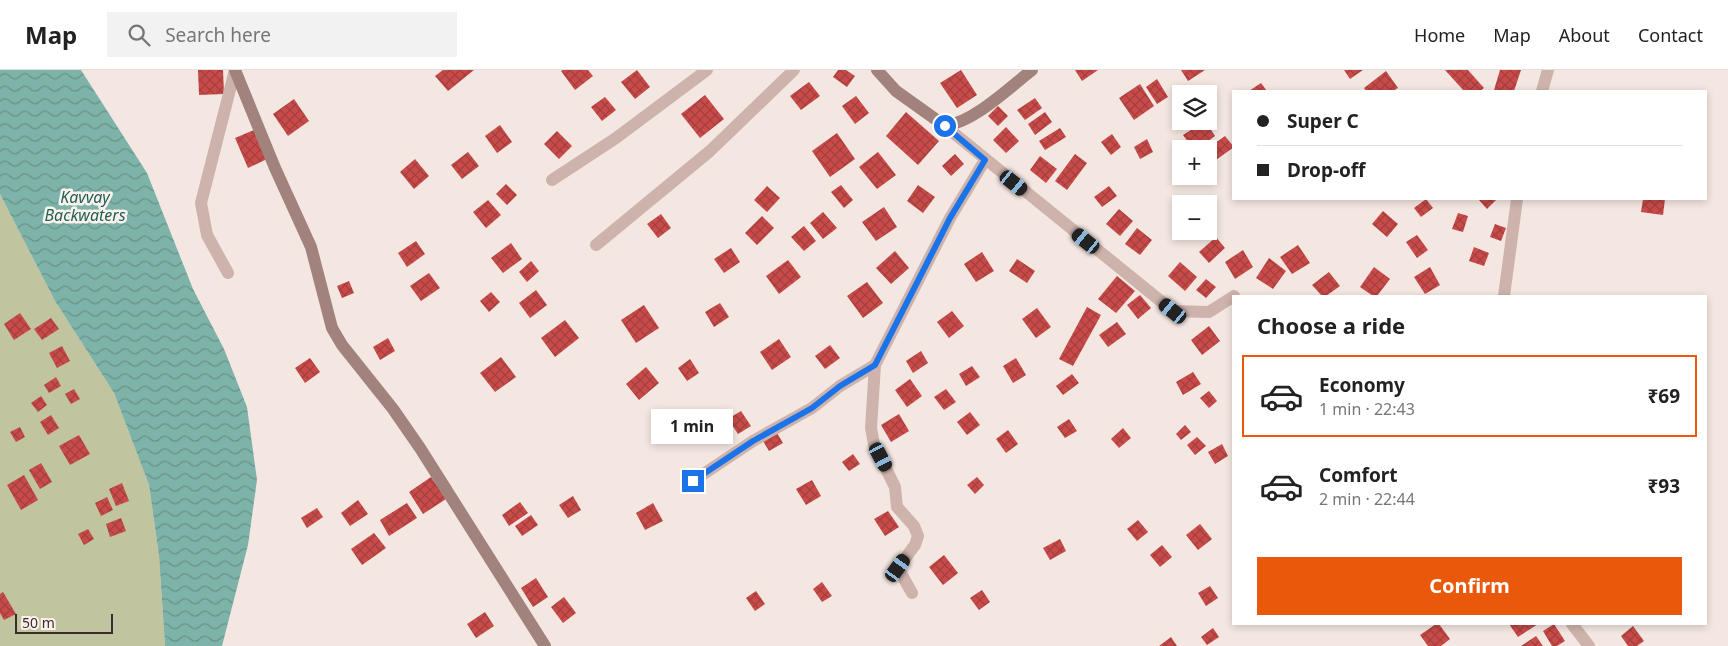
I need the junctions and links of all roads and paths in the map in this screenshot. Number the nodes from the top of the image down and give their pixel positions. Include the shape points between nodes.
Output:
1 (235, 70) edge
2 (707, 70) edge
3 (794, 70) edge
4 (877, 70) edge
5 (1032, 70) edge
6 (1548, 70) edge
7 (1542, 90) edge
8 (945, 126) junction
9 (985, 160) junction
10 (552, 180) dead end
11 (1517, 200) edge
12 (596, 245) dead end
13 (228, 273) dead end
14 (1504, 295) edge
15 (1232, 297) edge
16 (875, 365) junction
17 (693, 481) dead end
18 (912, 593) dead end
19 (1573, 625) edge
20 (545, 646) edge
21 (1589, 646) edge

1 - 13 street via 201,203 207,235
1 - 20 main road via 311,247 332,328 420,448
2 - 10 street via 595,153
3 - 12 street via 710,151
4 - 8 main road via 903,96
5 - 8 main road via 968,118
6 - 7 street
8 - 9 street
9 - 15 street via 1173,311 1209,312
9 - 16 street via 950,218
11 - 14 street
16 - 17 street
16 - 18 street via 871,428 874,444 895,487 897,507 914,526 918,536 898,568
19 - 21 street

